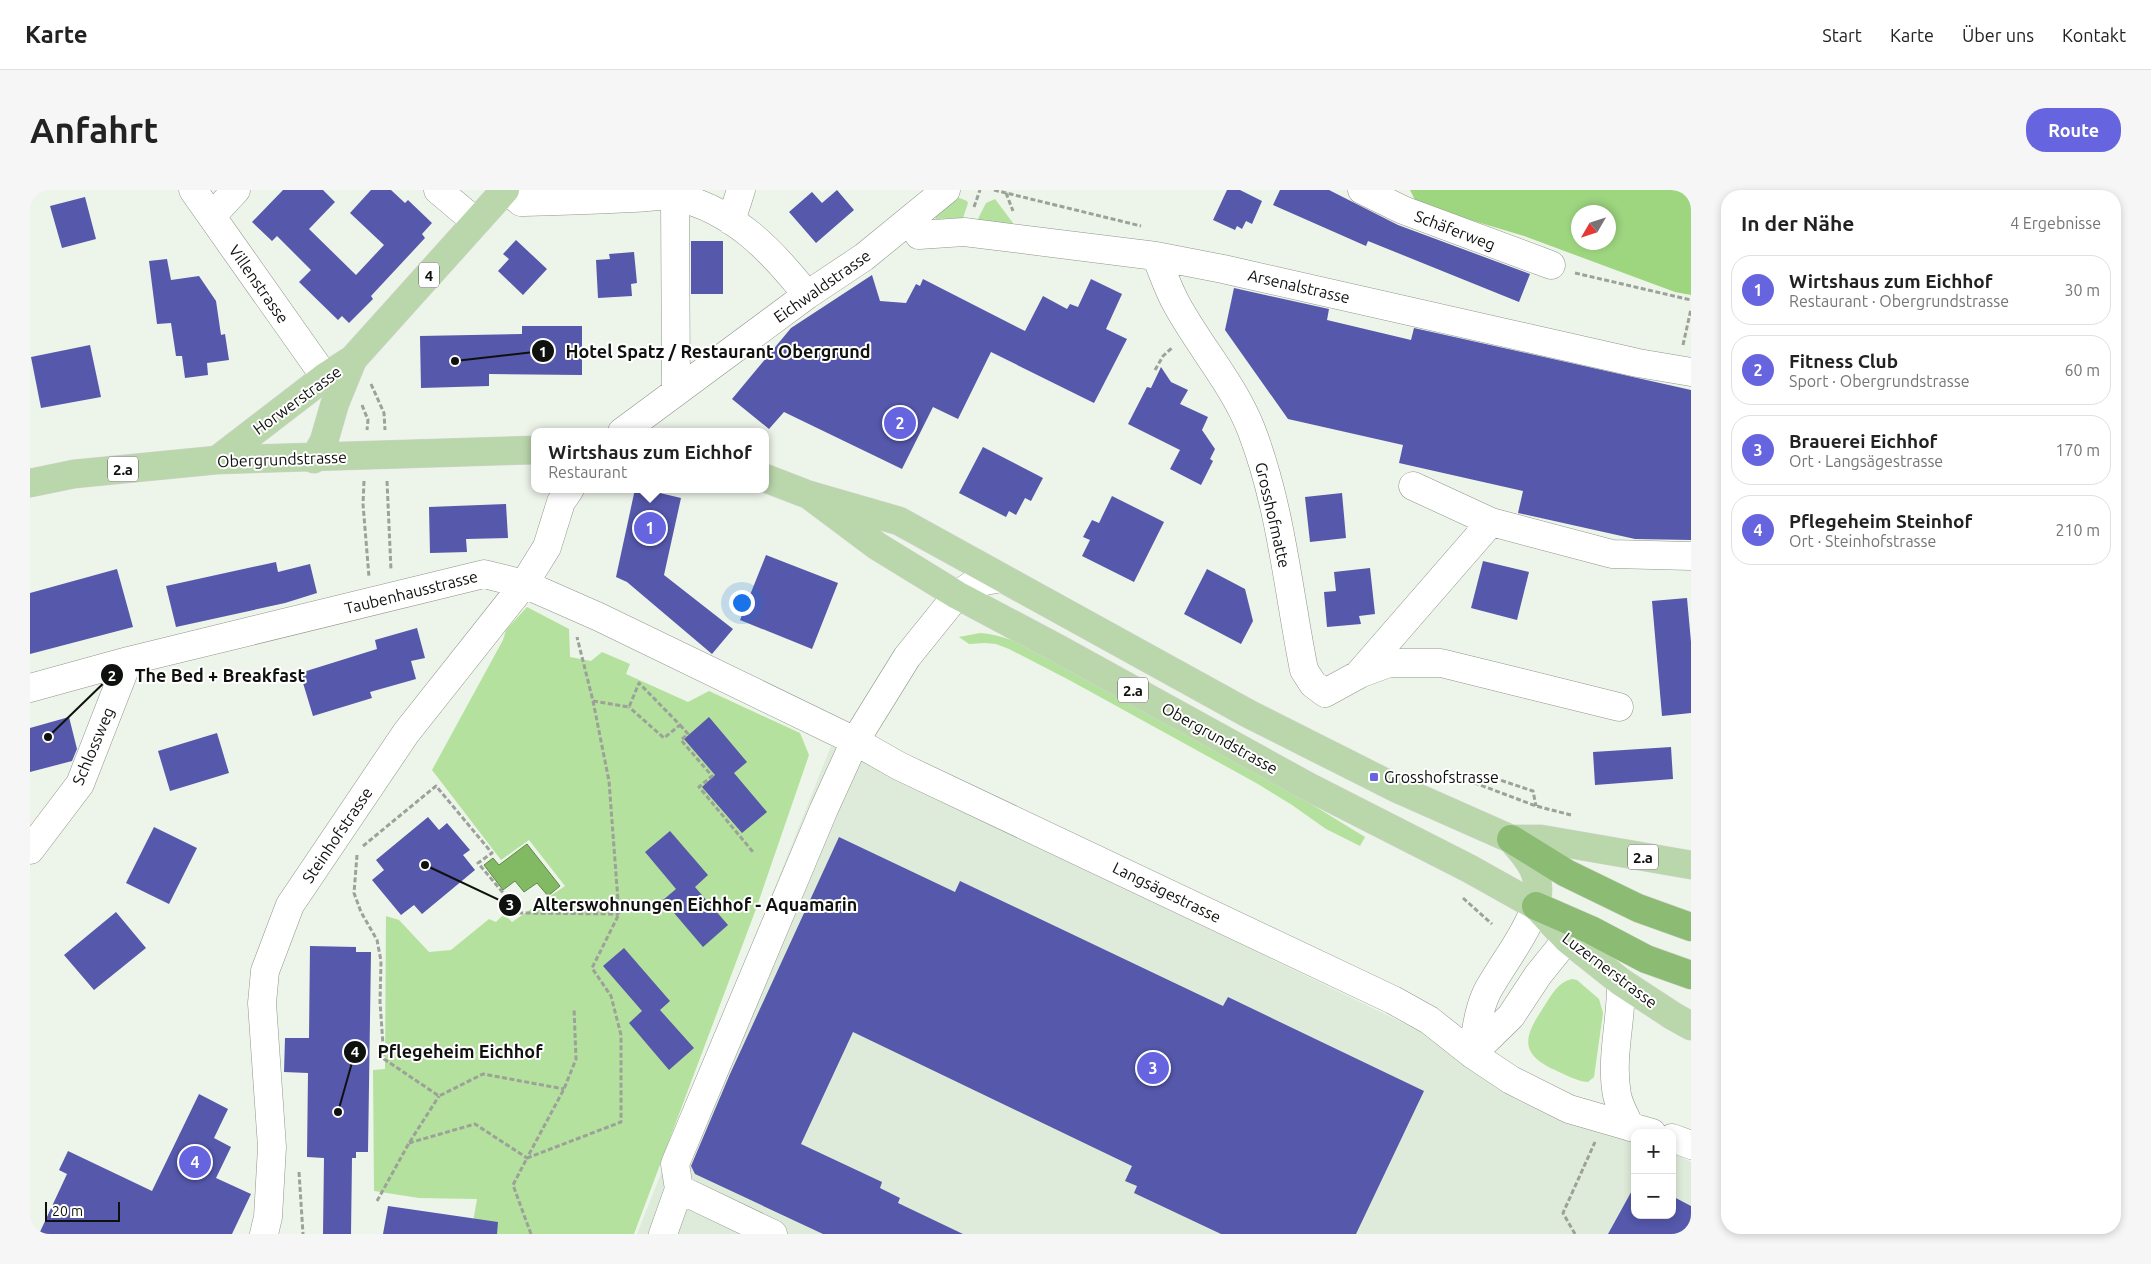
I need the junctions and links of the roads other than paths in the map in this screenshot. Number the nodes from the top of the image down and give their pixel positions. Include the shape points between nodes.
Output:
1 (193, 190) edge
2 (236, 190) edge
3 (438, 190) edge
4 (506, 190) edge
5 (741, 190) edge
6 (946, 190) edge
7 (1362, 190) edge
8 (675, 197) junction
9 (212, 216) junction
10 (910, 220) junction
11 (731, 221) junction
12 (476, 222) junction
13 (1156, 256) junction
14 (1551, 266) road end
15 (807, 295) junction
16 (353, 359) junction
17 (1687, 360) edge
18 (325, 377) junction
19 (676, 392) junction
20 (627, 428) edge
21 (531, 450) edge
22 (314, 458) junction
23 (217, 460) junction
24 (769, 480) edge
25 (30, 483) edge
26 (1413, 486) dead end
27 (567, 493) edge
28 (809, 495) junction
29 (1491, 522) junction
30 (1691, 556) edge
31 (1001, 578) junction
32 (524, 584) junction
33 (957, 594) junction
34 (128, 661) junction
35 (1358, 675) junction
36 (30, 688) edge
37 (1619, 707) dead end
38 (855, 742) junction
39 (1511, 839) junction
40 (30, 850) edge
41 (1691, 865) edge
42 (1536, 906) junction
43 (1691, 927) edge
44 (1579, 935) junction
45 (1691, 975) edge
46 (1622, 982) junction
47 (1685, 1025) edge
48 (1472, 1054) junction
49 (1638, 1129) edge
50 (1640, 1129) edge
51 (1676, 1139) edge
52 (1691, 1145) edge
53 (679, 1189) junction
54 (264, 1234) edge
55 (663, 1234) edge
56 (773, 1234) edge

1 - 9 street, Villenstrasse
2 - 9 street
3 - 12 street
4 - 8 street via 521,202
4 - 12 main road, Horwerstrasse / 4
5 - 11 street
6 - 10 street, Eichwaldstrasse
7 - 14 street, Schäferweg via 1403,210
8 - 11 street via 705,206
8 - 19 street
9 - 18 street, Villenstrasse
10 - 13 street, Arsenalstrasse via 919,235 964,232
10 - 15 street, Eichwaldstrasse via 864,257
11 - 15 street via 754,237
12 - 16 main road, Horwerstrasse / 4
13 - 17 street, Arsenalstrasse via 1638,363
13 - 35 street, Grosshofmatte via 1178,306 1228,385 1250,428 1273,499 1304,670 1313,684 1325,693
15 - 19 street, Eichwaldstrasse
16 - 18 main road, Horwerstrasse / 4
16 - 22 main road, Horwerstrasse / 4 via 324,441
18 - 23 main road, Horwerstrasse / 4
19 - 20 street, Eichwaldstrasse
21 - 22 main road, Obergrundstrasse / 2.a
22 - 23 main road, Obergrundstrasse / 2.a
23 - 25 main road, Obergrundstrasse / 2.a via 74,474
24 - 28 main road, Obergrundstrasse / 2.a
26 - 29 street
27 - 32 street, Steinhofstrasse via 561,502 547,547
28 - 31 main road, Obergrundstrasse / 2.a via 899,521
28 - 33 main road, Obergrundstrasse / 2.a via 877,546
29 - 30 street via 1612,554
29 - 35 street, Grosshofmatte
31 - 33 street via 974,583
31 - 39 main road, Obergrundstrasse / 2.a via 1249,714 1398,789
32 - 34 street, Taubenhausstrasse via 484,574
32 - 38 street, Taubenhausstrasse
32 - 54 street, Steinhofstrasse via 406,733 290,905 265,971 262,1002 272,1147
33 - 38 street via 907,657
33 - 42 main road, Obergrundstrasse / 2.a via 1309,787
34 - 36 street, Taubenhausstrasse
34 - 40 street, Schlossweg via 80,784
35 - 37 street, Grosshofmatte via 1389,664 1441,663
38 - 48 street, Langsägestrasse via 899,766 1393,1000 1429,1020
38 - 53 street via 676,1164
39 - 41 main road, 2.a via 1541,839
39 - 42 main road via 1534,870 1538,883
39 - 43 highway via 1566,873 1638,908
42 - 44 highway
42 - 48 street via 1522,938 1488,992 1480,1011
44 - 45 highway
44 - 46 main road, Luzernerstrasse
44 - 48 street via 1538,975 1511,1016
46 - 47 main road, Luzernerstrasse
46 - 50 street, Langsägestrasse via 1614,1076 1617,1097
48 - 49 street, Langsägestrasse via 1511,1080 1569,1109
51 - 52 street
53 - 55 street
53 - 56 street

